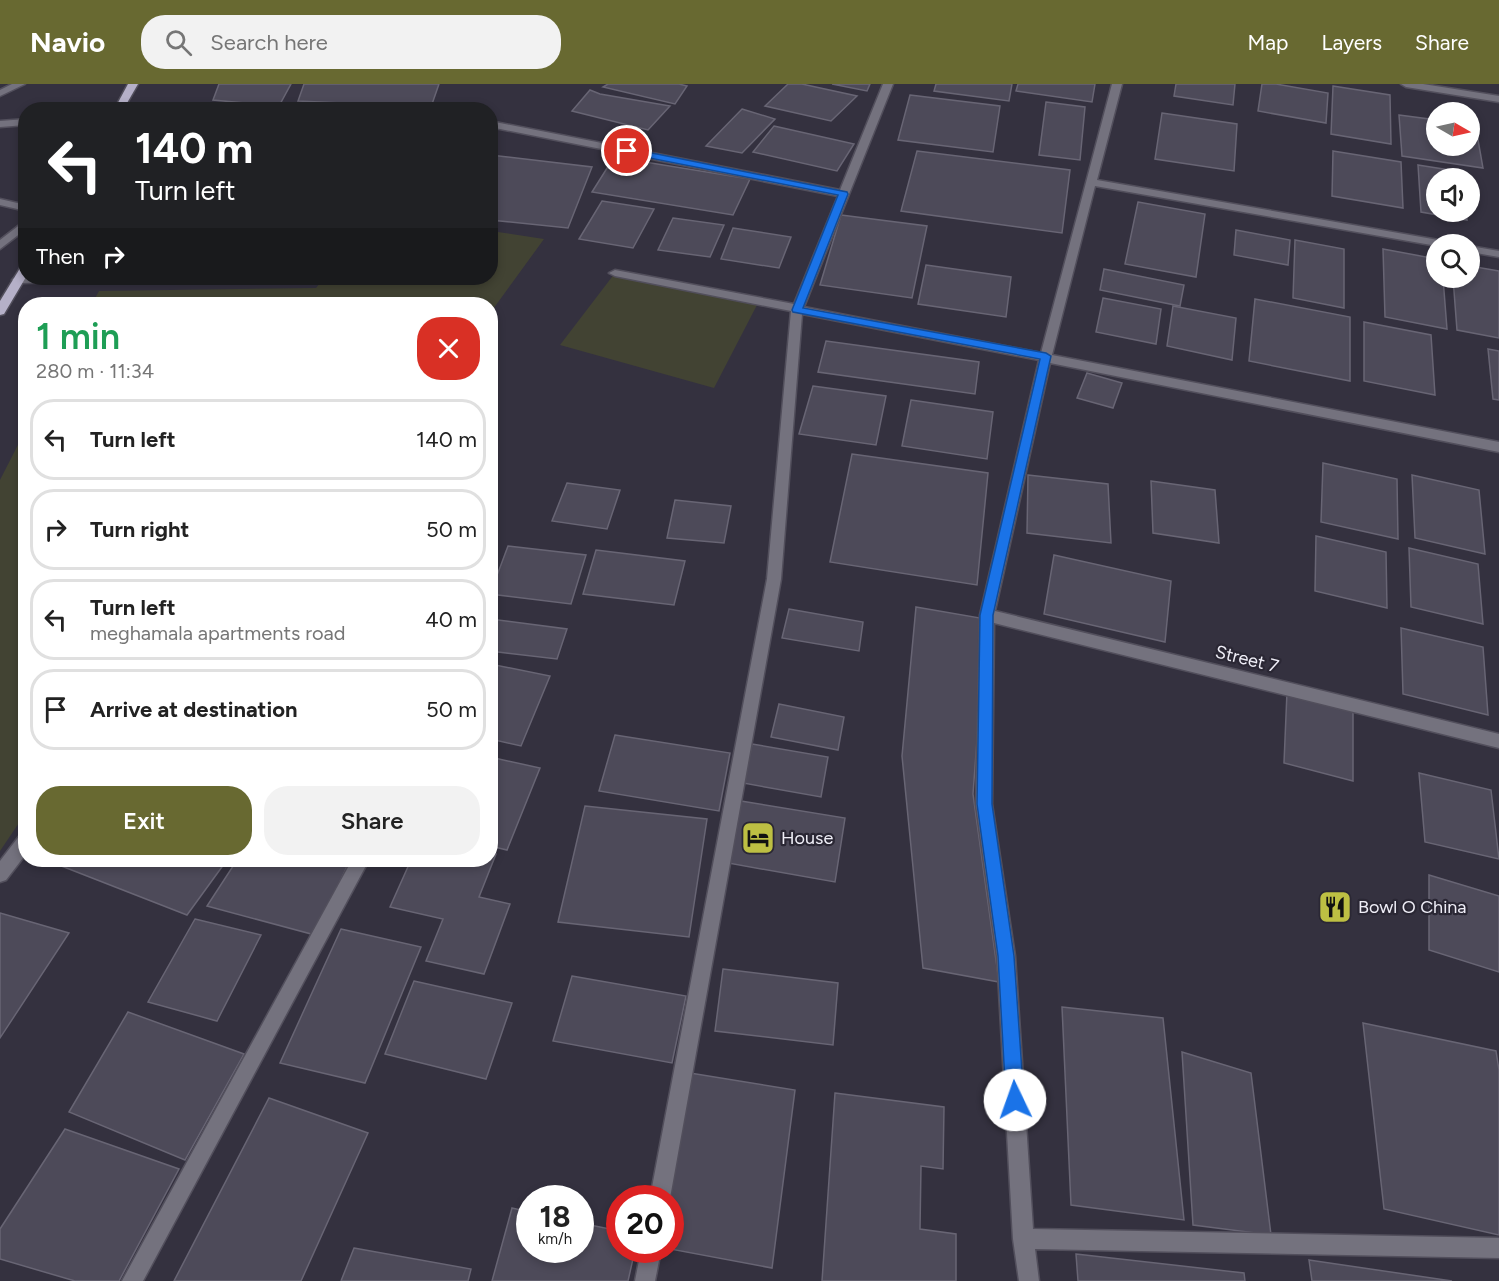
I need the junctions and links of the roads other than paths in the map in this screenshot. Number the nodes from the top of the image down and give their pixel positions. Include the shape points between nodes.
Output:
1 (20, 84) edge
2 (133, 84) edge
3 (888, 84) edge
4 (1117, 84) edge
5 (1406, 84) edge
6 (0, 93) edge
7 (1499, 99) edge
8 (123, 102) edge
9 (18, 123) edge
10 (0, 124) edge
11 (498, 126) edge
12 (1090, 182) junction
13 (844, 194) junction
14 (0, 202) edge
15 (18, 206) edge
16 (18, 230) edge
17 (1426, 241) edge
18 (0, 246) edge
19 (1480, 251) edge
20 (1499, 254) edge
21 (615, 273) dead end
22 (18, 280) edge
23 (797, 310) junction
24 (0, 311) edge
25 (1046, 356) junction
26 (1499, 447) edge
27 (987, 615) junction
28 (1499, 741) edge
29 (18, 850) edge
30 (357, 867) edge
31 (0, 874) edge
32 (662, 1185) edge
33 (1023, 1239) junction
34 (1499, 1248) edge
35 (648, 1263) edge
36 (132, 1281) edge
37 (645, 1281) edge
38 (1029, 1281) edge

1 - 6 street
2 - 8 main road
3 - 13 street
4 - 12 street
5 - 7 street
9 - 10 street
11 - 13 street
12 - 17 street
12 - 25 street
13 - 23 street
14 - 15 street
16 - 18 street
19 - 20 street
21 - 23 street
22 - 24 main road
23 - 25 street
23 - 32 street via 774,579
25 - 26 street
25 - 27 street
27 - 28 street, Street 7
27 - 33 street via 984,804 1006,956
29 - 31 street
30 - 36 street
33 - 34 street
33 - 38 street
35 - 37 street

